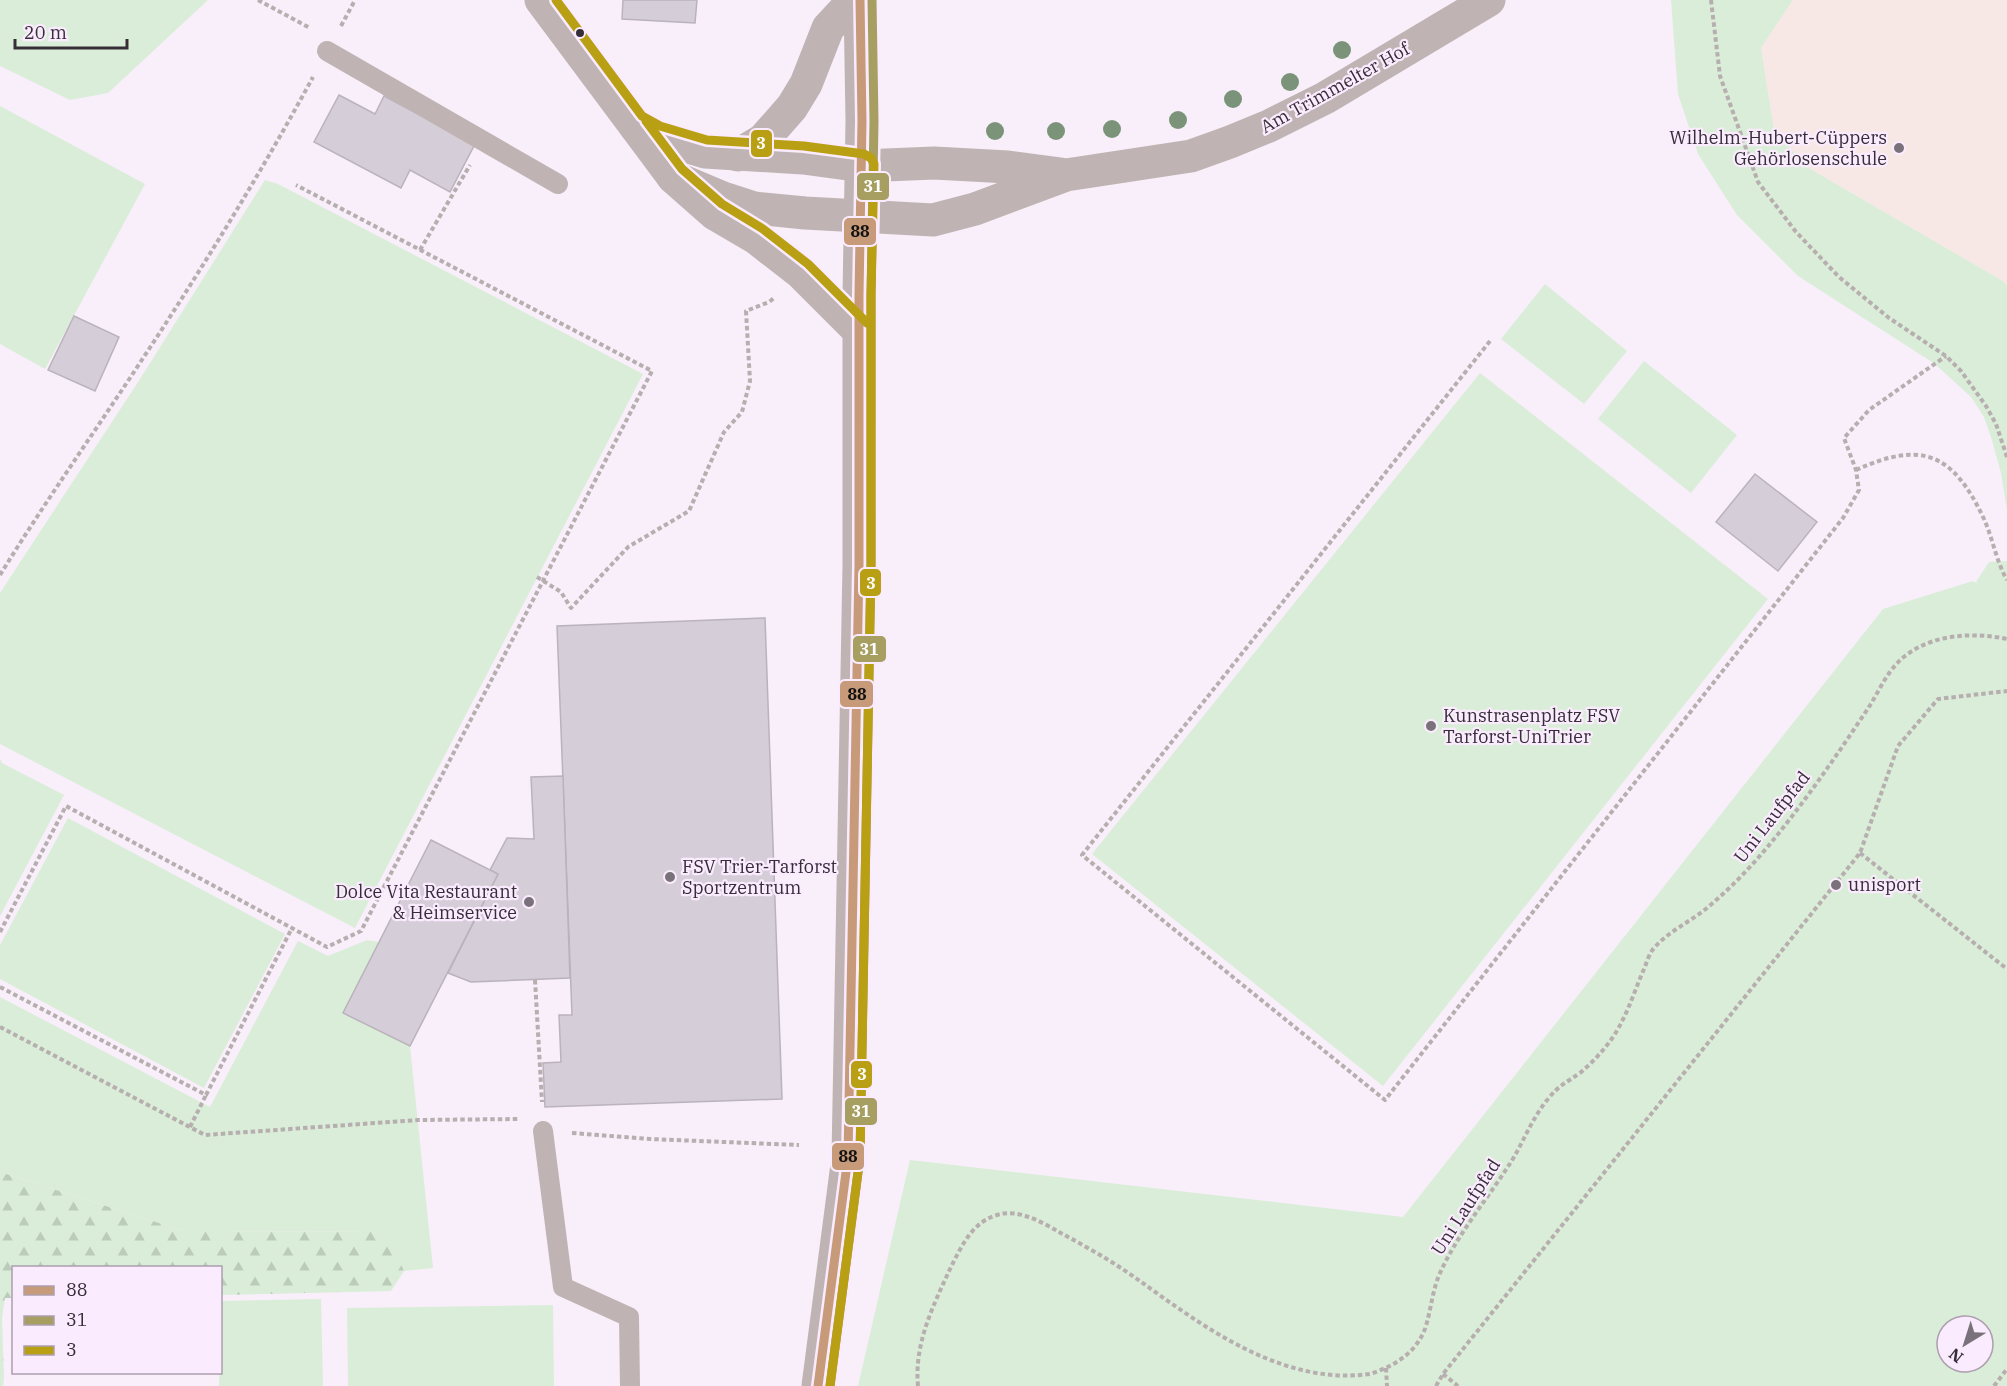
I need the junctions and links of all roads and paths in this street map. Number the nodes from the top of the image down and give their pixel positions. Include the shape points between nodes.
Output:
1 (258, 0) edge
2 (355, 0) edge
3 (541, 0) edge
4 (854, 0) edge
5 (860, 0) edge
6 (1489, 0) edge
7 (1712, 0) edge
8 (330, 45) junction
9 (634, 125) junction
10 (738, 155) junction
11 (862, 166) junction
12 (1066, 175) junction
13 (673, 177) junction
14 (558, 184) dead end
15 (297, 185) dead end
16 (458, 186) dead end
17 (861, 217) junction
18 (420, 250) junction
19 (770, 302) dead end
20 (859, 331) junction
21 (1490, 341) dead end
22 (1946, 356) junction
23 (2007, 458) edge
24 (1856, 470) junction
25 (0, 575) edge
26 (537, 577) dead end
27 (2007, 580) edge
28 (543, 581) junction
29 (2007, 639) edge
30 (2007, 691) edge
31 (1860, 853) junction
32 (292, 928) junction
33 (0, 932) edge
34 (2007, 969) edge
35 (535, 980) dead end
36 (0, 987) edge
37 (0, 1027) edge
38 (206, 1095) junction
39 (543, 1125) junction
40 (190, 1127) junction
41 (800, 1145) dead end
42 (1239, 1352) dead end
43 (1386, 1368) junction
44 (2007, 1369) edge
45 (1443, 1374) junction
46 (1343, 1382) dead end
47 (630, 1386) edge
48 (818, 1386) edge
49 (918, 1386) edge
50 (1387, 1386) edge
51 (1436, 1386) edge
52 (1458, 1386) edge
53 (1994, 1386) edge

1 - 8 path
2 - 8 path
3 - 9 street
4 - 10 street via 828,28 806,84 792,107 763,140
5 - 11 main road
6 - 12 street, Am Trimmelter Hof via 1324,98 1269,126 1191,156
7 - 22 path via 1720,76 1758,182 1796,232 1839,278
8 - 14 lane
8 - 25 path via 275,146 151,346
9 - 10 street, Am Trimmelter Hof via 654,137 705,152
9 - 13 street
10 - 11 street, Am Trimmelter Hof
11 - 12 street, Am Trimmelter Hof via 934,163
11 - 17 main road
12 - 17 street, Am Trimmelter Hof via 975,209 933,220
13 - 17 street, Am Trimmelter Hof via 754,208
13 - 20 street via 715,214 756,238 801,273
15 - 18 path
16 - 18 path
17 - 20 main road
18 - 28 path via 652,371
19 - 28 path via 746,311 750,381 742,412 724,432 689,511 628,547 571,608 561,591
20 - 48 main road via 859,565 848,1156
21 - 24 path via 1082,855 1385,1100 1844,518 1859,490
22 - 23 path via 1986,406
22 - 24 path via 1869,410 1844,438
24 - 27 path via 1880,459 1916,454 1943,462 1963,482 1983,518
26 - 28 path
28 - 32 path via 361,931 327,947
29 - 43 path, Uni Laufpfad via 1949,637 1905,655 1885,678 1808,795 1748,871 1652,950 1613,1037 1600,1054 1559,1086 1541,1107 1439,1275 1424,1332 1416,1346
30 - 31 path via 1938,699 1898,746
31 - 34 path
31 - 45 path
32 - 33 path via 66,806
32 - 38 path
35 - 39 path
36 - 38 path
37 - 40 path
38 - 40 path
39 - 40 path via 418,1120 205,1135
39 - 41 path via 650,1139
39 - 47 lane via 563,1287 629,1317
42 - 49 path via 1133,1276 1080,1244 1042,1223 1002,1213 976,1227 952,1264 925,1326 917,1359
43 - 46 path, Uni Laufpfad
43 - 50 path
44 - 53 path
45 - 51 path
45 - 52 path

